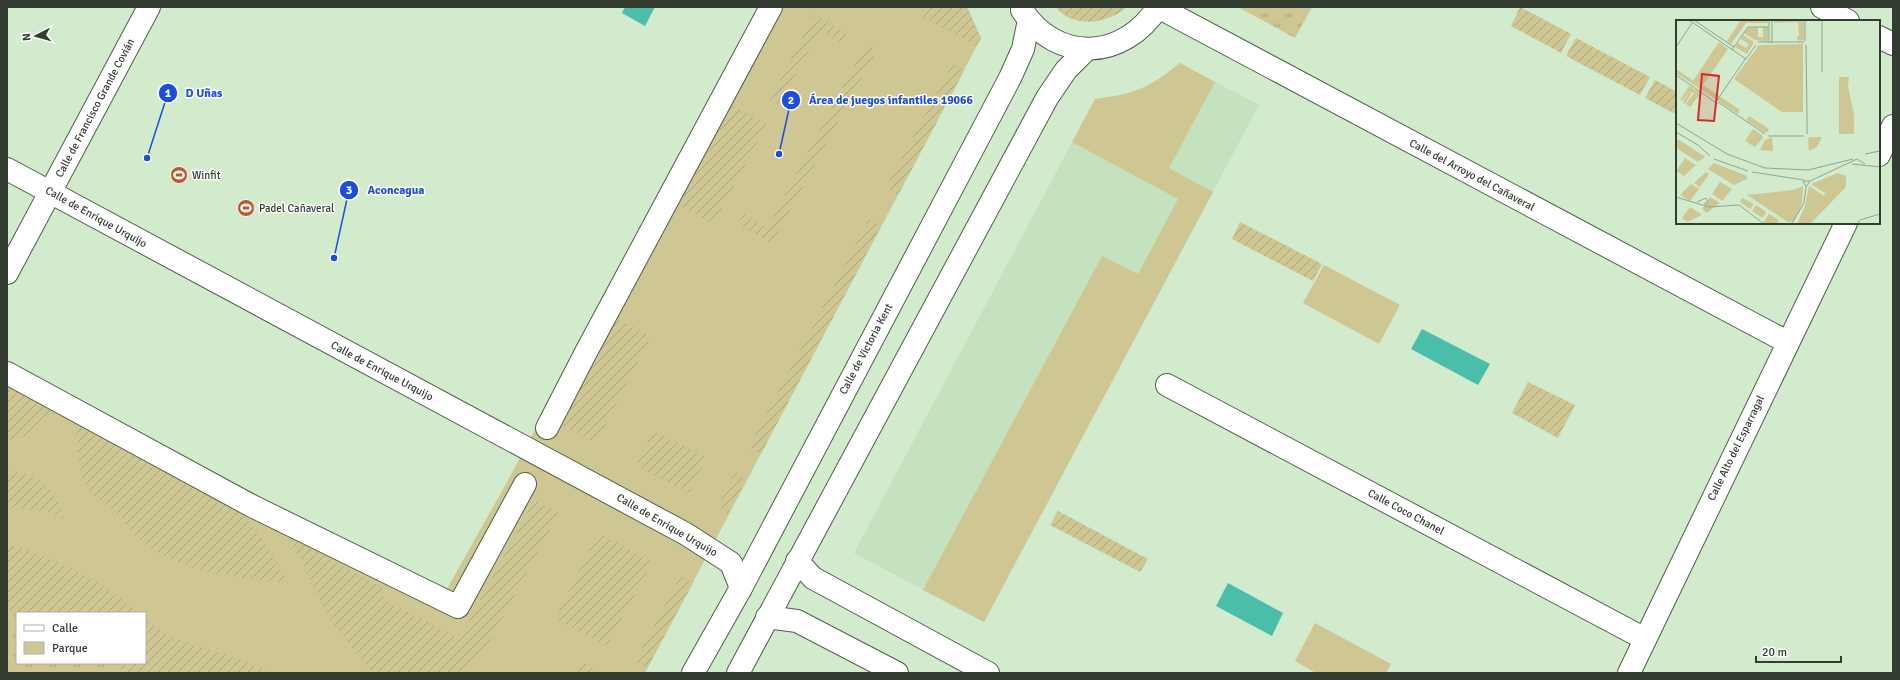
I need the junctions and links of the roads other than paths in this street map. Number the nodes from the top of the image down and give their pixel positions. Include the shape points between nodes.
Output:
1 (149, 7) edge
2 (772, 7) edge
3 (1158, 7) edge
4 (1822, 7) edge
5 (1025, 13) edge
6 (1846, 20) edge
7 (1880, 38) edge
8 (1893, 44) edge
9 (1087, 49) junction
10 (1893, 126) edge
11 (1880, 153) edge
12 (7, 169) edge
13 (50, 192) junction
14 (1846, 224) edge
15 (7, 273) edge
16 (1787, 342) junction
17 (7, 373) edge
18 (1167, 385) dead end
19 (547, 428) dead end
20 (524, 484) dead end
21 (797, 561) junction
22 (741, 588) junction
23 (767, 617) junction
24 (1645, 639) junction
25 (693, 673) edge
26 (738, 673) edge
27 (897, 673) edge
28 (988, 673) edge
29 (1629, 673) edge

1 - 13 street, Calle de Francisco Grande Covián
2 - 19 street via 588,347
3 - 9 street via 1148,22 1120,43 1104,48
3 - 16 street, Calle del Arroyo del Cañaveral
4 - 6 street
5 - 9 street via 1045,35 1065,45
5 - 22 street, Calle de Victoria Kent via 1023,49 1010,78 792,487
7 - 8 street
9 - 21 street via 1066,70 1047,98
10 - 11 street
12 - 13 street, Calle de Enrique Urquijo
13 - 15 street, Calle de Francisco Grande Covián
13 - 22 street, Calle de Enrique Urquijo via 686,534 732,563
14 - 16 street, Calle Alto del Esparragal
16 - 24 street, Calle Alto del Esparragal
17 - 20 street via 252,506 458,607
18 - 24 street, Calle Coco Chanel
21 - 23 street
21 - 28 street via 813,578
22 - 25 street, Calle de Victoria Kent
23 - 26 street
23 - 27 street via 797,621
24 - 29 street, Calle Alto del Esparragal

